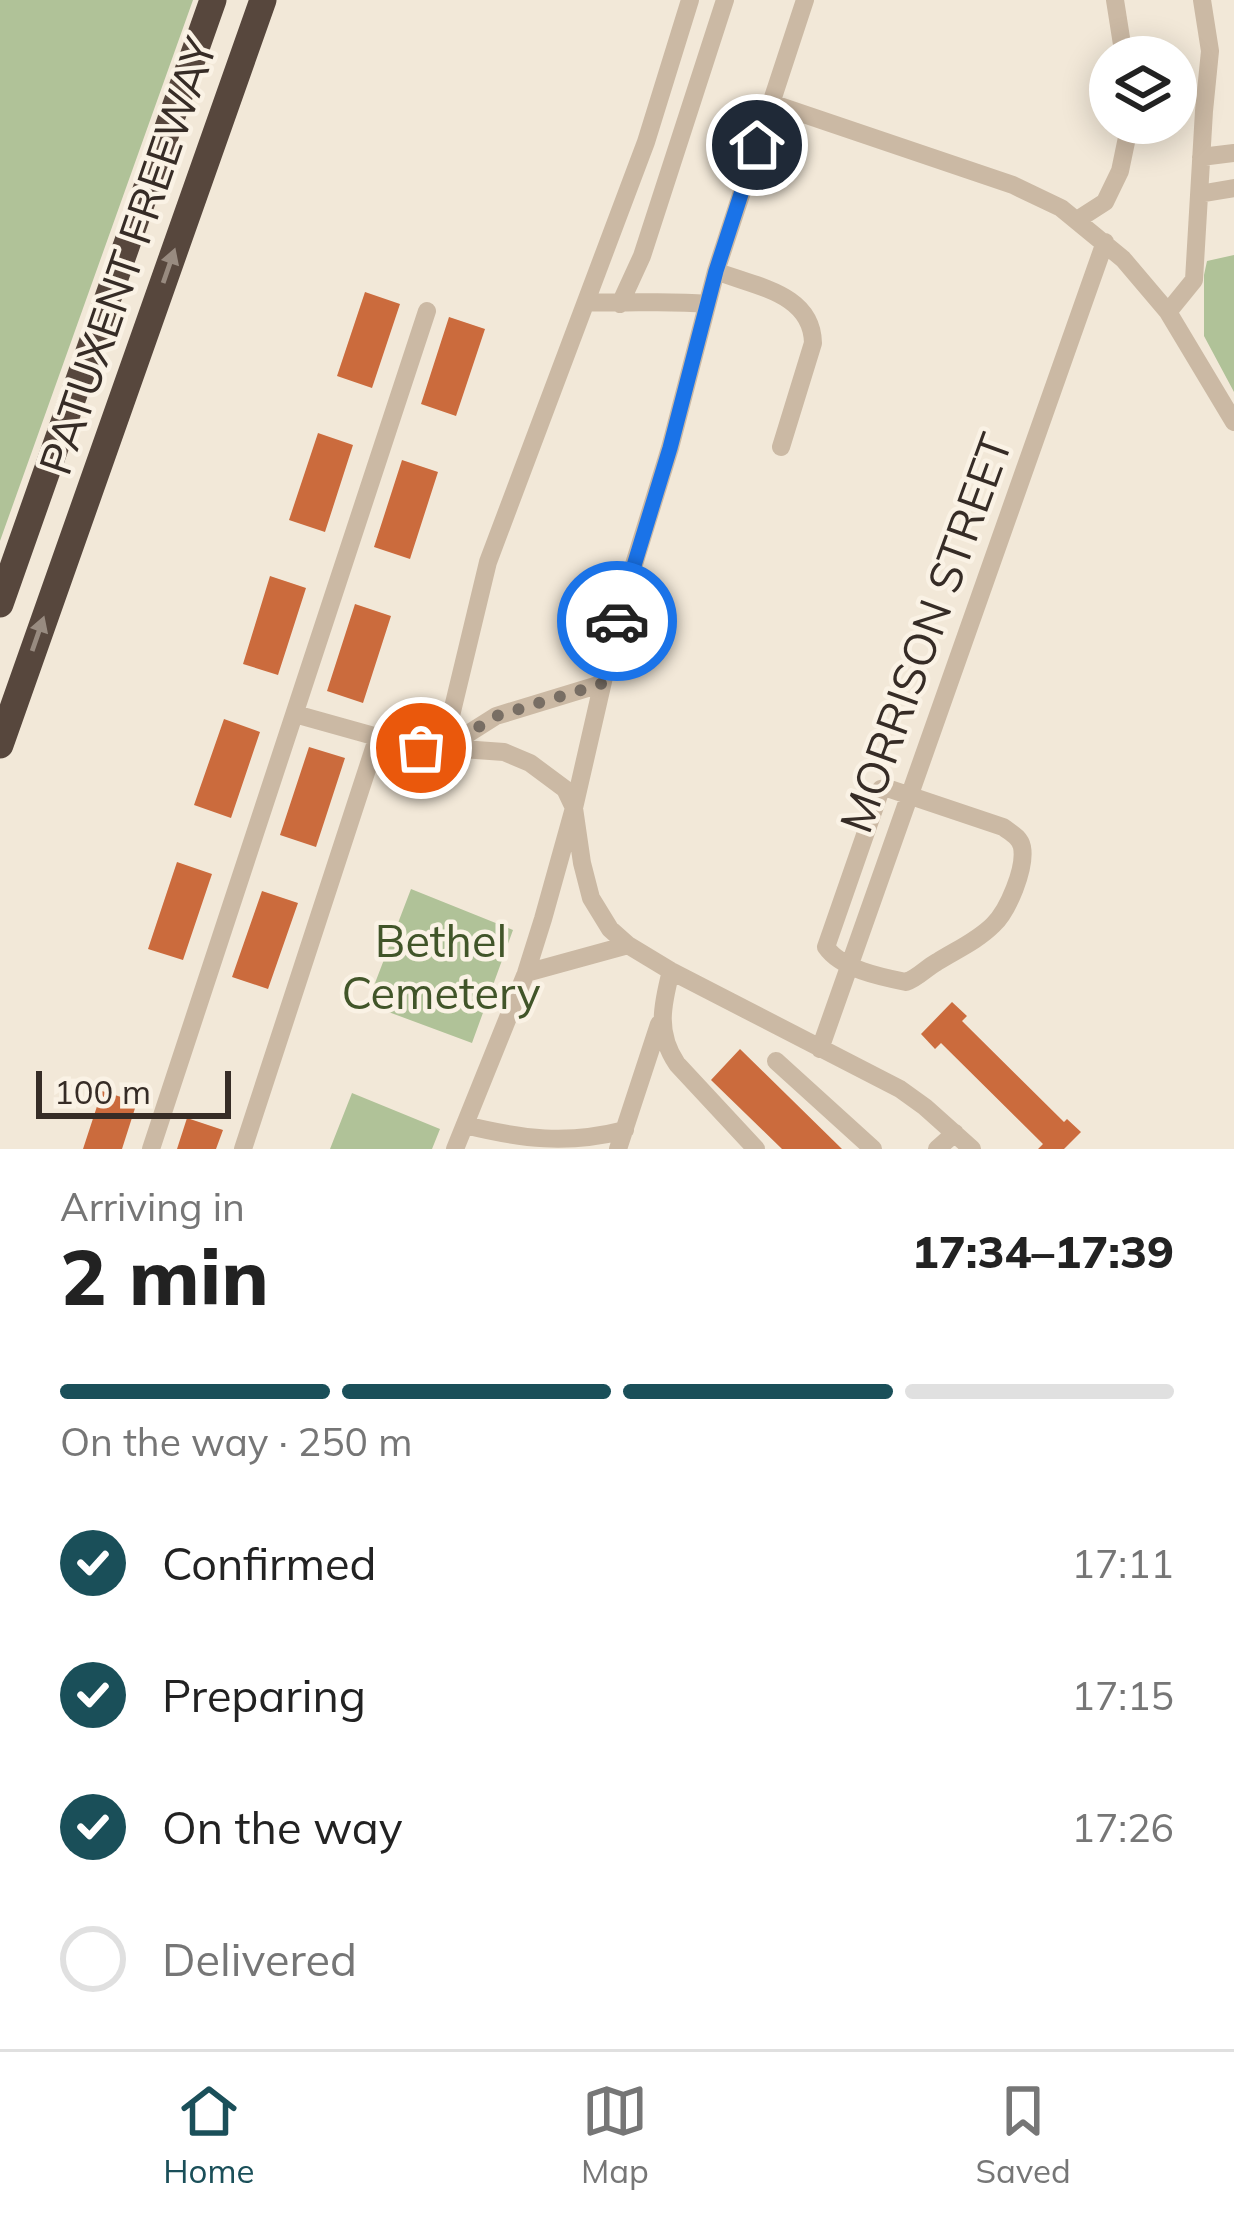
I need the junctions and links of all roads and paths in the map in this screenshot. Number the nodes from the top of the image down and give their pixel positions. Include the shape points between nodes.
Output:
1 (213, 0) edge
2 (263, 0) edge
3 (690, 0) edge
4 (724, 0) edge
5 (805, 0) edge
6 (1115, 0) edge
7 (1202, 0) edge
8 (1121, 36) edge
9 (771, 103) junction
10 (1126, 144) edge
11 (1234, 153) edge
12 (1201, 157) junction
13 (1234, 188) edge
14 (1199, 194) junction
15 (1078, 220) junction
16 (1105, 242) junction
17 (716, 271) junction
18 (586, 302) junction
19 (620, 304) junction
20 (707, 304) junction
21 (427, 311) dead end
22 (1168, 312) junction
23 (1234, 422) edge
24 (781, 447) dead end
25 (0, 604) edge
26 (601, 684) junction
27 (295, 714) junction
28 (377, 739) junction
29 (0, 745) edge
30 (443, 749) junction
31 (909, 795) junction
32 (574, 808) junction
33 (628, 945) junction
34 (849, 965) junction
35 (671, 971) junction
36 (526, 973) junction
37 (661, 1019) junction
38 (820, 1049) junction
39 (776, 1060) dead end
40 (465, 1125) junction
41 (955, 1132) junction
42 (621, 1140) edge
43 (152, 1149) edge
44 (243, 1149) edge
45 (455, 1149) edge
46 (756, 1149) edge
47 (873, 1149) edge
48 (937, 1149) edge
49 (972, 1149) edge

1 - 25 highway, PATUXENT FREEWAY
29 -> 2 highway, PATUXENT FREEWAY
3 - 18 street
4 - 19 street
5 - 9 street
6 - 8 street
7 - 12 street via 1210,51
9 - 15 street via 1013,185
9 - 17 street
10 - 15 street via 1105,202
11 - 12 street
12 - 14 street
13 - 14 street
14 - 22 street via 1194,280
15 - 16 street
16 - 22 street
16 - 31 street, MORRISON STREET
17 - 20 street
17 - 24 street via 796,302 813,328
18 - 19 street
18 - 30 street via 488,562
19 - 20 street
20 - 26 street
21 - 27 street
22 - 23 street
26 - 30 street via 496,716
26 - 32 street
27 - 28 street
27 - 43 street
28 - 30 street
28 - 44 street
30 - 32 street via 504,752 530,763 565,788
31 - 34 street, MORRISON STREET
31 - 34 street via 881,789 858,853 826,947
31 - 34 street via 1018,838 1023,849 1011,898 994,924 914,980
32 - 33 street via 591,898
32 - 36 street
33 - 35 street
33 - 36 street
34 - 38 street, MORRISON STREET
35 - 37 street
35 - 38 street
36 - 40 street
37 - 42 street
37 - 46 street via 676,1064
38 - 41 street via 900,1089
39 - 47 street
40 - 42 street via 512,1136
40 - 45 street
41 - 48 street
41 - 49 street

